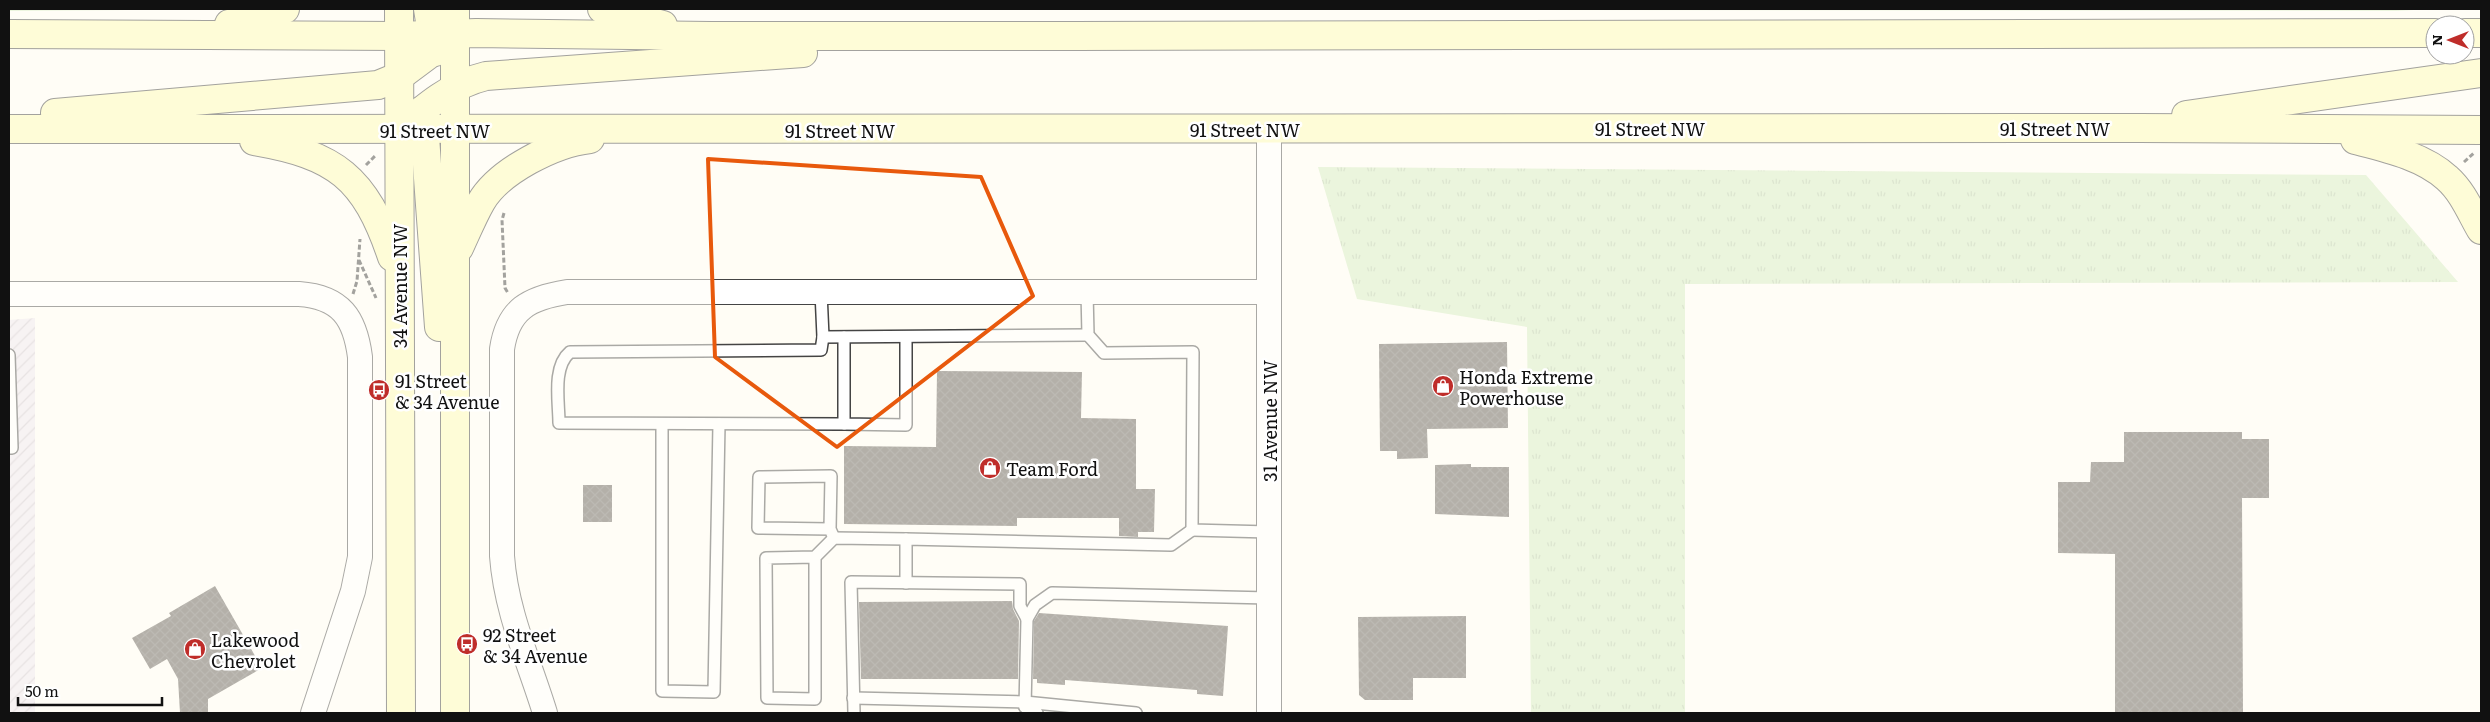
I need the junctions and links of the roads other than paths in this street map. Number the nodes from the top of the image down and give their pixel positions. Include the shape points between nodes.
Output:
1 (285, 9) edge
2 (399, 9) edge
3 (428, 9) edge
4 (602, 9) edge
5 (445, 32) edge
6 (2425, 33) edge
7 (9, 34) edge
8 (185, 34) junction
9 (400, 36) junction
10 (711, 36) junction
11 (1073, 36) junction
12 (407, 71) junction
13 (2481, 73) edge
14 (437, 105) junction
15 (9, 117) edge
16 (2139, 128) junction
17 (9, 129) edge
18 (178, 129) junction
19 (456, 129) junction
20 (1270, 129) junction
21 (2312, 129) junction
22 (399, 130) junction
23 (694, 130) junction
24 (2481, 130) edge
25 (2481, 230) edge
26 (456, 256) junction
27 (398, 274) junction
28 (821, 292) junction
29 (1087, 292) junction
30 (1268, 292) junction
31 (9, 294) edge
32 (1088, 335) junction
33 (823, 337) junction
34 (844, 337) junction
35 (906, 337) junction
36 (9, 355) edge
37 (10, 381) edge
38 (662, 424) junction
39 (719, 424) junction
40 (844, 424) junction
41 (9, 448) edge
42 (1192, 530) junction
43 (1269, 532) junction
44 (832, 533) junction
45 (906, 539) junction
46 (455, 540) junction
47 (815, 558) junction
48 (906, 583) junction
49 (1269, 598) junction
50 (1027, 619) junction
51 (853, 698) junction
52 (1023, 707) edge
53 (313, 713) edge
54 (401, 713) edge
55 (455, 713) edge
56 (546, 713) edge
57 (854, 713) edge
58 (1036, 713) edge
59 (1136, 713) edge
60 (1269, 713) edge

1 - 8 main road
2 - 9 main road, 34 Avenue NW
3 - 5 main road
4 - 10 main road
5 - 9 main road
5 - 10 main road
5 - 12 main road
5 - 14 main road
6 - 11 main road
7 - 8 main road
8 - 9 main road
9 - 12 main road, 34 Avenue NW
10 - 11 main road
11 - 14 main road via 486,76
12 - 14 main road
12 - 15 main road via 378,86
12 - 22 main road, 34 Avenue NW
13 - 16 main road via 2193,113
14 - 19 main road, 91 Street NW
14 - 19 main road
14 - 22 main road, 91 Street NW
14 - 46 main road
16 - 20 main road, 91 Street NW
16 - 21 main road, 91 Street NW
17 - 18 main road, 91 Street NW
18 - 22 main road, 91 Street NW
18 - 27 main road via 292,148 330,162 361,190 370,203
19 - 23 main road, 91 Street NW
19 - 26 main road
20 - 23 main road, 91 Street NW
20 - 30 street, 31 Avenue NW
21 - 24 main road, 91 Street NW
21 - 25 main road via 2393,149 2424,164 2447,178 2461,194
22 - 27 main road, 34 Avenue NW
23 - 26 main road via 578,140 539,155 504,176 482,200
26 - 46 main road
27 - 54 main road, 34 Avenue NW
28 - 29 street
28 - 33 lane
28 - 56 street via 567,292 539,298 516,312 504,334 502,349 503,571 512,618
29 - 30 street
29 - 32 lane
30 - 43 street, 31 Avenue NW
31 - 53 street via 300,294 326,299 342,310 354,328 360,357 360,557 353,591
32 - 35 lane
32 - 42 lane via 1104,352 1193,352
33 - 34 lane
33 - 38 lane via 821,350 570,352 563,358 559,370 559,424
34 - 35 lane
34 - 40 lane
35 - 40 lane via 906,425
36 - 37 lane
37 - 41 lane via 12,448
38 - 39 lane
38 - 39 lane via 662,691 714,692
39 - 40 lane
42 - 43 lane
42 - 45 lane via 1172,545
43 - 49 street, 31 Avenue NW
44 - 44 lane via 831,476 758,477 758,528
44 - 45 lane
44 - 47 lane
45 - 48 lane
46 - 55 main road
47 - 47 lane via 815,698 766,698 766,558
48 - 50 lane via 1020,584 1020,606
48 - 51 lane via 851,582
49 - 50 lane via 1052,593 1035,605
49 - 60 street, 31 Avenue NW
50 - 52 lane
51 - 52 lane
51 - 57 lane
52 - 58 lane
52 - 59 lane

